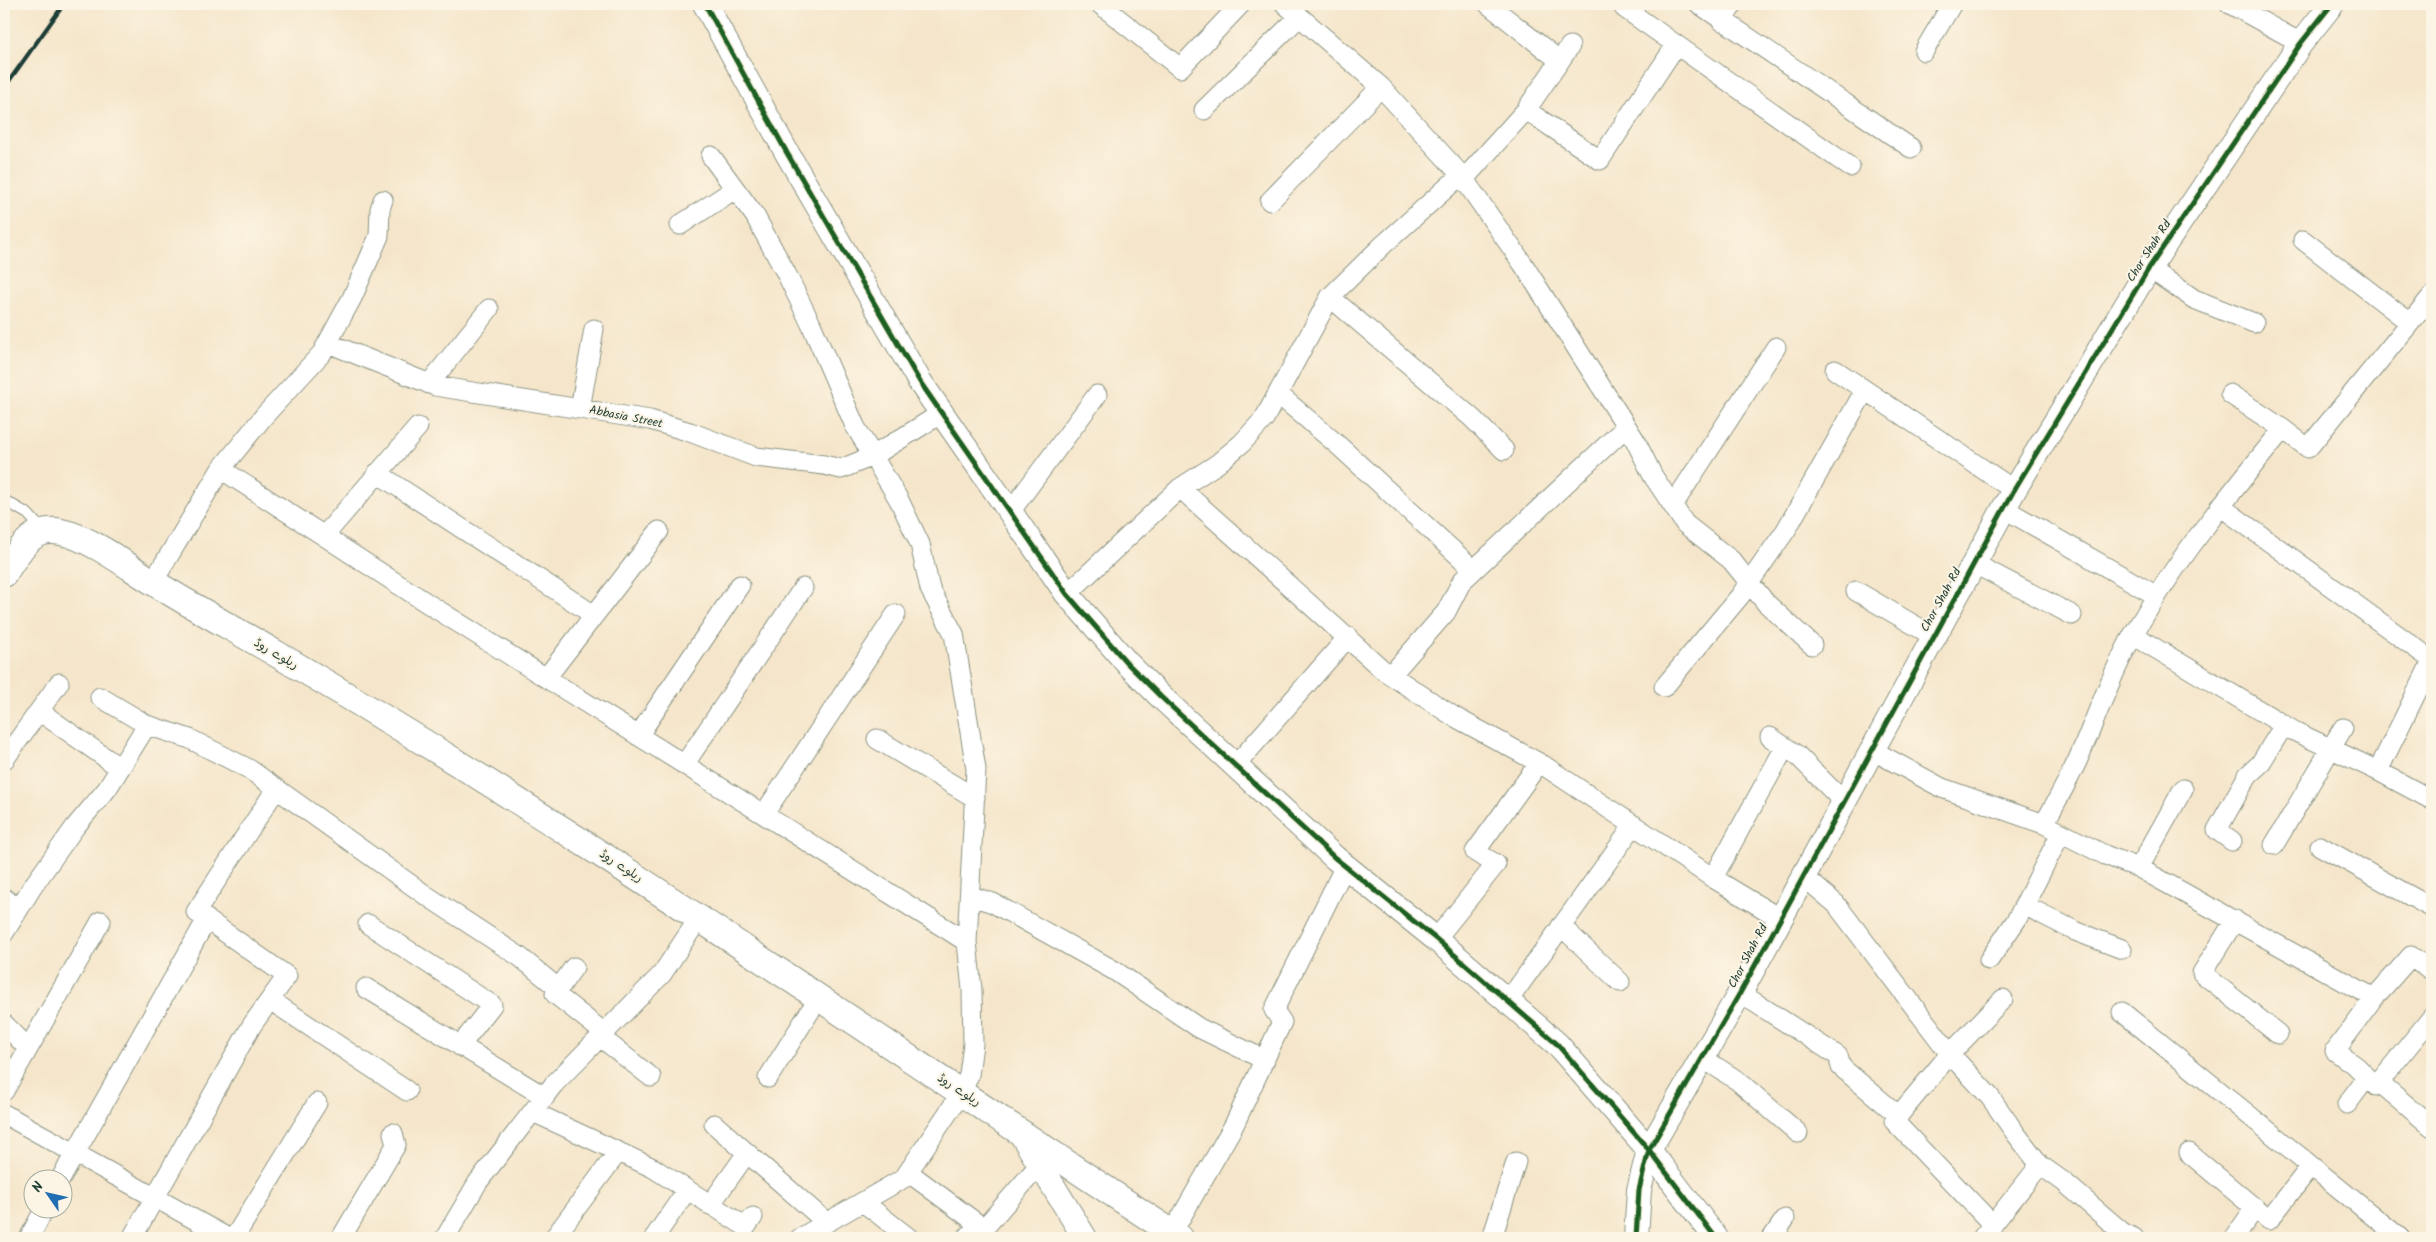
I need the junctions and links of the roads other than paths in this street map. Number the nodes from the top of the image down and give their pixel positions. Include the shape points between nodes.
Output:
1 (1100, 4) edge
2 (1241, 4) edge
3 (1285, 4) edge
4 (1488, 4) edge
5 (1627, 4) edge
6 (1698, 4) edge
7 (1734, 4) edge
8 (1952, 4) edge
9 (2230, 4) edge
10 (2332, 4) edge
11 (709, 6) edge
12 (1299, 17) junction
13 (1722, 22) junction
14 (2301, 43) junction
15 (1676, 45) junction
16 (1924, 51) dead end
17 (1381, 87) junction
18 (1204, 110) dead end
19 (1526, 110) junction
20 (1911, 148) dead end
21 (711, 156) dead end
22 (1850, 166) dead end
23 (1463, 177) junction
24 (735, 189) junction
25 (383, 200) dead end
26 (1270, 201) dead end
27 (680, 225) dead end
28 (2303, 240) dead end
29 (2149, 268) junction
30 (2432, 296) edge
31 (1330, 297) junction
32 (489, 309) dead end
33 (2409, 322) junction
34 (2254, 324) dead end
35 (594, 329) dead end
36 (328, 343) junction
37 (1776, 348) dead end
38 (1835, 370) dead end
39 (429, 384) junction
40 (1865, 390) junction
41 (1278, 394) junction
42 (2230, 394) dead end
43 (1097, 395) dead end
44 (580, 409) junction
45 (942, 413) junction
46 (418, 427) dead end
47 (1626, 427) junction
48 (2283, 429) junction
49 (1504, 450) dead end
50 (873, 456) junction
51 (221, 469) junction
52 (377, 473) junction
53 (1180, 488) junction
54 (2009, 499) junction
55 (4, 500) edge
56 (1673, 505) junction
57 (2220, 506) junction
58 (1010, 512) junction
59 (43, 530) junction
60 (659, 531) dead end
61 (324, 536) junction
62 (1973, 563) junction
63 (1473, 569) junction
64 (4, 574) edge
65 (1750, 581) junction
66 (153, 582) junction
67 (740, 585) dead end
68 (803, 588) dead end
69 (1856, 592) dead end
70 (1067, 594) junction
71 (2157, 596) junction
72 (896, 614) dead end
73 (594, 615) junction
74 (2072, 615) dead end
75 (2133, 635) junction
76 (1933, 636) junction
77 (1348, 637) junction
78 (1812, 645) dead end
79 (2432, 661) edge
80 (1391, 675) junction
81 (546, 678) junction
82 (59, 683) dead end
83 (1664, 687) dead end
84 (100, 697) dead end
85 (39, 711) junction
86 (147, 725) junction
87 (2284, 725) junction
88 (2343, 728) dead end
89 (638, 736) junction
90 (877, 739) dead end
91 (2332, 749) junction
92 (1872, 750) junction
93 (4, 760) edge
94 (1539, 763) junction
95 (684, 765) junction
96 (1236, 766) junction
97 (120, 768) junction
98 (2378, 771) junction
99 (2183, 788) dead end
100 (276, 789) junction
101 (975, 798) junction
102 (2432, 800) edge
103 (1844, 802) junction
104 (764, 814) junction
105 (1634, 825) junction
106 (2053, 829) junction
107 (2232, 841) dead end
108 (2274, 845) dead end
109 (2320, 846) dead end
110 (1345, 866) junction
111 (2139, 868) junction
112 (1804, 876) junction
113 (1713, 878) junction
114 (971, 896) junction
115 (11, 903) edge
116 (2024, 905) junction
117 (2432, 908) edge
118 (699, 918) junction
119 (1779, 918) junction
120 (208, 919) junction
121 (2235, 920) junction
122 (101, 921) dead end
123 (368, 924) dead end
124 (1561, 926) junction
125 (4, 933) edge
126 (1436, 940) junction
127 (967, 942) junction
128 (2122, 949) dead end
129 (1989, 960) dead end
130 (574, 967) dead end
131 (2431, 968) edge
132 (1620, 982) dead end
133 (366, 988) dead end
134 (559, 989) junction
135 (1740, 993) junction
136 (819, 997) junction
137 (2003, 998) dead end
138 (2374, 998) junction
139 (270, 1000) junction
140 (1508, 1000) junction
141 (2122, 1012) dead end
142 (2432, 1018) edge
143 (4, 1024) edge
144 (601, 1034) junction
145 (2278, 1034) dead end
146 (460, 1046) junction
147 (28, 1048) junction
148 (1950, 1054) junction
149 (1701, 1057) junction
150 (1265, 1060) junction
151 (651, 1077) dead end
152 (768, 1078) dead end
153 (2373, 1080) junction
154 (4, 1091) edge
155 (407, 1092) dead end
156 (962, 1092) junction
157 (545, 1097) junction
158 (317, 1103) dead end
159 (2347, 1104) dead end
160 (533, 1112) junction
161 (4, 1114) edge
162 (1899, 1116) junction
163 (714, 1124) dead end
164 (2432, 1127) edge
165 (1018, 1129) junction
166 (393, 1133) dead end
167 (1798, 1133) dead end
168 (1649, 1150) junction
169 (618, 1152) junction
170 (748, 1153) junction
171 (2189, 1153) dead end
172 (74, 1154) junction
173 (1516, 1162) dead end
174 (1040, 1164) junction
175 (2040, 1165) junction
176 (2311, 1166) junction
177 (65, 1170) edge
178 (908, 1172) junction
179 (687, 1190) junction
180 (154, 1198) junction
181 (863, 1202) junction
182 (710, 1205) junction
183 (2255, 1208) junction
184 (753, 1216) dead end
185 (1785, 1219) dead end
186 (39, 1220) edge
187 (826, 1222) junction
188 (982, 1227) junction
189 (1990, 1233) edge
190 (1176, 1236) edge
191 (29, 1238) edge
192 (132, 1238) edge
193 (228, 1238) edge
194 (234, 1238) edge
195 (341, 1238) edge
196 (445, 1238) edge
197 (554, 1238) edge
198 (654, 1238) edge
199 (800, 1238) edge
200 (909, 1238) edge
201 (966, 1238) edge
202 (1085, 1238) edge
203 (1492, 1238) edge
204 (1636, 1238) edge
205 (1716, 1238) edge
206 (1772, 1238) edge
207 (2134, 1238) edge
208 (2234, 1238) edge
209 (2400, 1238) edge

1 - 2 street via 1180,68
3 - 12 street
4 - 19 street via 1565,54
5 - 15 street via 1624,8
6 - 13 street
7 - 13 street
8 - 16 street
9 - 14 street
10 - 14 street, Chor Shah Rd
11 - 45 street via 860,282
12 - 17 street
12 - 18 street
13 - 20 street
14 - 29 street, Chor Shah Rd
15 - 19 street via 1600,160
15 - 22 street
17 - 23 street
17 - 26 street
19 - 23 street
21 - 24 street
23 - 31 street via 1383,245
23 - 47 street via 1523,264
24 - 27 street
24 - 50 street via 755,216 786,272 855,426
25 - 36 street via 376,243
28 - 33 street
29 - 34 street via 2194,299
29 - 54 street, Chor Shah Rd
30 - 33 street
31 - 41 street
31 - 49 street via 1472,418
32 - 39 street
33 - 48 street via 2308,448
35 - 44 street
36 - 39 street, Abbasia Street
36 - 51 street
37 - 56 street
38 - 40 street
39 - 44 street, Abbasia Street
40 - 54 street
40 - 65 street via 1786,530
41 - 53 street via 1264,419 1242,443
41 - 63 street
42 - 48 street
43 - 58 street
44 - 50 street, Abbasia Street via 650,420 756,457 840,469
45 - 50 street, Abbasia Street
45 - 58 street
46 - 52 street
47 - 56 street
47 - 63 street
48 - 57 street
50 - 101 street via 920,544 930,590 954,634 976,769
51 - 61 street
51 - 66 street
52 - 61 street
52 - 73 street
53 - 70 street
53 - 77 street via 1310,607
54 - 62 street, Chor Shah Rd
54 - 71 street
55 - 59 lane via 28,514
56 - 65 street via 1685,524 1731,560
57 - 71 street
57 - 79 street
58 - 70 street
59 - 64 main road via 34,534
59 - 66 main road, ریلوے روڈ via 64,532 106,552
60 - 73 street
61 - 81 street
62 - 74 street
62 - 76 street, Chor Shah Rd
63 - 80 street via 1462,581 1446,612
65 - 78 street via 1766,603
65 - 83 street
66 - 118 main road, ریلوے روڈ via 308,672 626,868
67 - 89 street
68 - 95 street
69 - 76 street
70 - 96 street via 1127,663
71 - 75 street
72 - 104 street
73 - 81 street
75 - 87 street
75 - 106 street via 2112,676
76 - 92 street, Chor Shah Rd
77 - 80 street
77 - 96 street
79 - 98 street
80 - 94 street via 1453,716
81 - 89 street
82 - 85 street
84 - 86 street
85 - 93 street
85 - 97 street
86 - 97 street
86 - 100 street via 190,739 249,769
87 - 91 street
87 - 107 street via 2260,764 2248,775 2217,830
88 - 91 street
89 - 95 street
90 - 101 street
91 - 98 street
91 - 108 street
92 - 103 street, Chor Shah Rd
92 - 106 street via 1942,788
94 - 105 street
94 - 126 street via 1476,852 1496,864
95 - 104 street
96 - 110 street
97 - 115 street via 107,789
98 - 102 street
99 - 111 street
100 - 120 street via 196,912
100 - 134 street via 424,894 520,957
101 - 114 street
103 - 112 street, Chor Shah Rd
103 - 113 street via 1797,755 1778,742
104 - 127 street
105 - 113 street
105 - 124 street
106 - 111 street
106 - 116 street
109 - 117 street
110 - 126 street
110 - 150 street via 1274,1010 1282,1022
111 - 121 street
112 - 119 street, Chor Shah Rd
112 - 148 street via 1836,904
113 - 119 street
114 - 127 street
114 - 150 street via 993,903 1115,972 1199,1028
115 - 125 street
116 - 128 street via 2075,931
116 - 129 street
118 - 136 main road, ریلوے روڈ
118 - 144 street via 662,974
119 - 135 street, Chor Shah Rd
120 - 139 street via 286,976
120 - 172 street
121 - 138 street
121 - 145 street via 2202,972
122 - 147 street
123 - 146 street via 492,1005
124 - 132 street
124 - 140 street
126 - 140 street
127 - 156 street via 973,1044 969,1075
130 - 134 street
131 - 138 street via 2411,956
133 - 146 street
134 - 144 street via 555,994
135 - 149 street, Chor Shah Rd
135 - 162 street via 1838,1056 1841,1067
136 - 152 street
136 - 156 main road, ریلوے روڈ
137 - 148 street
138 - 153 street via 2335,1051
139 - 155 street
139 - 180 street via 252,1025
140 - 168 street via 1557,1044
141 - 176 street
142 - 153 street
143 - 147 street
144 - 151 street
144 - 157 street
146 - 157 street
147 - 154 street
148 - 162 street
148 - 175 street via 1990,1097
149 - 167 street via 1738,1081
149 - 168 street, Chor Shah Rd
150 - 190 street
153 - 159 street
153 - 164 street
156 - 165 main road, ریلوے روڈ
156 - 178 street
157 - 160 street
158 - 194 street
160 - 169 street
160 - 196 street via 478,1182
161 - 172 street
162 - 189 street via 1894,1121
163 - 170 street
165 - 174 street
165 - 190 main road, ریلوے روڈ
166 - 195 street via 396,1145
168 - 204 street, Chor Shah Rd via 1639,1190
168 - 205 street
169 - 179 street via 653,1168
169 - 197 street
170 - 182 street
170 - 187 street
171 - 183 street
172 - 177 street
172 - 180 street
173 - 203 street
174 - 188 street via 1004,1207
174 - 202 street
175 - 189 street
175 - 207 street via 2122,1232
176 - 183 street via 2269,1220
176 - 209 street
178 - 181 street via 904,1178
178 - 188 street
179 - 182 street
179 - 198 street
180 - 192 street
180 - 193 street
181 - 187 street
181 - 200 street
182 - 184 street via 746,1227
183 - 208 street
185 - 206 street
186 - 191 street
187 - 199 street
188 - 201 street

